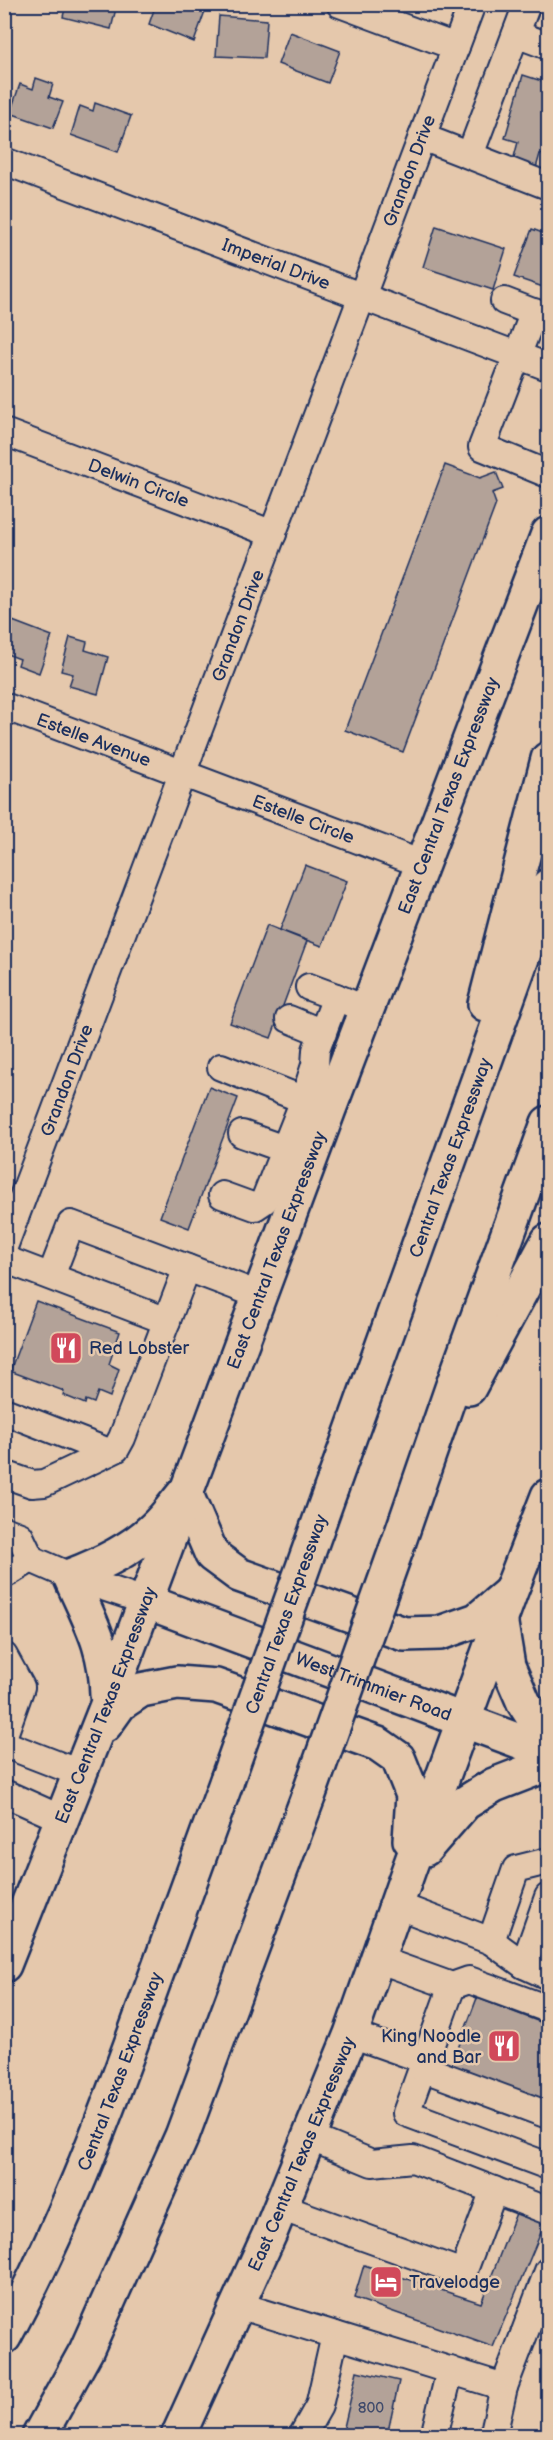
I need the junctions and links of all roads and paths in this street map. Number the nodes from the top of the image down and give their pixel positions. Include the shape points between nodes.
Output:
1 (340, 4) edge
2 (472, 4) edge
3 (526, 4) edge
4 (516, 34) junction
5 (549, 46) edge
6 (456, 47) junction
7 (422, 137) junction
8 (470, 155) junction
9 (4, 161) edge
10 (549, 186) edge
11 (363, 295) junction
12 (504, 301) dead end
13 (541, 315) edge
14 (517, 355) junction
15 (549, 367) edge
16 (4, 432) edge
17 (549, 474) edge
18 (273, 534) junction
19 (549, 534) edge
20 (4, 706) edge
21 (549, 759) edge
22 (183, 774) junction
23 (422, 864) junction
24 (549, 886) edge
25 (309, 987) dead end
26 (336, 997) junction
27 (367, 1010) junction
28 (289, 1020) dead end
29 (322, 1033) junction
30 (221, 1067) dead end
31 (316, 1105) junction
32 (467, 1110) junction
33 (549, 1123) edge
34 (242, 1134) dead end
35 (284, 1149) junction
36 (15, 1190) edge
37 (222, 1194) dead end
38 (277, 1206) junction
39 (549, 1241) edge
40 (4, 1247) edge
41 (4, 1259) edge
42 (187, 1268) junction
43 (51, 1276) junction
44 (259, 1295) junction
45 (167, 1321) junction
46 (4, 1411) edge
47 (110, 1452) junction
48 (426, 1462) junction
49 (4, 1474) edge
50 (185, 1492) junction
51 (549, 1496) edge
52 (4, 1530) edge
53 (540, 1543) edge
54 (31, 1559) junction
55 (4, 1572) edge
56 (70, 1576) junction
57 (146, 1601) junction
58 (506, 1605) junction
59 (4, 1656) edge
60 (107, 1705) junction
61 (465, 1720) junction
62 (4, 1735) edge
63 (549, 1740) edge
64 (4, 1744) edge
65 (549, 1752) edge
66 (85, 1759) junction
67 (549, 1764) edge
68 (4, 1793) edge
69 (62, 1819) junction
70 (549, 1861) edge
71 (409, 1869) junction
72 (549, 1897) edge
73 (396, 1905) junction
74 (12, 1926) edge
75 (491, 1941) junction
76 (377, 1959) junction
77 (4, 1965) edge
78 (524, 1965) junction
79 (549, 1976) edge
80 (452, 1986) junction
81 (549, 2009) edge
82 (351, 2034) junction
83 (424, 2064) junction
84 (549, 2115) edge
85 (309, 2137) junction
86 (546, 2157) edge
87 (494, 2190) junction
88 (280, 2207) junction
89 (549, 2211) edge
90 (549, 2271) edge
91 (543, 2303) edge
92 (238, 2305) junction
93 (335, 2335) junction
94 (4, 2337) edge
95 (450, 2370) junction
96 (504, 2387) junction
97 (39, 2436) edge
98 (178, 2436) edge
99 (302, 2436) edge
100 (434, 2436) edge
101 (493, 2436) edge

1 - 6 street
2 - 6 street, Grandon Drive
3 - 4 street
4 - 5 street
4 - 8 street
6 - 7 street, Grandon Drive
7 - 8 street
7 - 11 street, Grandon Drive
8 - 10 street
9 - 11 street, Imperial Drive
11 - 14 street, Imperial Drive
11 - 18 street, Grandon Drive
12 - 13 street
13 - 14 street
14 - 15 street, Imperial Drive
14 - 17 street via 482,447
16 - 18 street, Delwin Circle
18 - 22 street, Grandon Drive
19 - 23 main road, East Central Texas Expressway
20 - 22 street, Estelle Avenue
21 - 32 main road via 467,1070
22 - 23 street, Estelle Circle
22 - 36 street, Grandon Drive
23 - 27 main road, East Central Texas Expressway
24 - 32 main road, Central Texas Expressway
25 - 26 street
26 - 27 street
26 - 29 street
27 - 31 main road, East Central Texas Expressway
28 - 29 street
29 - 31 street via 316,1050
30 - 31 street
31 - 35 street
31 - 38 main road, East Central Texas Expressway
32 - 94 main road, Central Texas Expressway, bridge via 106,2114
33 - 48 main road
34 - 35 street
35 - 38 street
36 - 40 street, Grandon Drive
37 - 38 street via 255,1207
38 - 44 main road, East Central Texas Expressway
39 - 48 main road
41 - 43 street
42 - 43 street via 71,1224
42 - 44 street
42 - 45 street
43 - 45 street
44 - 50 main road, East Central Texas Expressway
45 - 47 street via 123,1438
46 - 47 street
47 - 49 street via 44,1483 32,1485
48 - 97 main road, bridge via 308,1797 182,2136 86,2351
50 - 56 main road via 154,1528 134,1544
50 - 57 main road, East Central Texas Expressway
50 - 58 main road via 212,1556 239,1575 404,1634 440,1633
51 - 53 main road, East Central Texas Expressway
52 - 54 street via 20,1536
53 - 58 main road, East Central Texas Expressway
54 - 55 street
54 - 56 street, West Trimmier Road
56 - 57 street, West Trimmier Road
56 - 60 main road via 101,1644
57 - 60 main road, East Central Texas Expressway
57 - 61 main road, West Trimmier Road
58 - 61 main road, East Central Texas Expressway
58 - 63 main road via 508,1666 524,1703
59 - 62 street via 21,1687
60 - 66 main road, East Central Texas Expressway
61 - 65 main road, West Trimmier Road
61 - 71 main road, East Central Texas Expressway
64 - 66 street
66 - 69 main road, East Central Texas Expressway
66 - 71 main road via 120,1704 141,1690 177,1683 216,1686 378,1744 398,1758 413,1795
67 - 71 main road via 494,1785 465,1803
68 - 69 street
69 - 74 main road, East Central Texas Expressway
70 - 75 street via 516,1869
71 - 73 main road, East Central Texas Expressway
72 - 78 street
73 - 75 street
73 - 76 main road, East Central Texas Expressway
74 - 77 main road, East Central Texas Expressway
75 - 78 street
76 - 80 street
76 - 82 main road, East Central Texas Expressway
78 - 79 street
80 - 81 street via 469,1980
80 - 83 street
82 - 83 street
82 - 85 main road, East Central Texas Expressway
83 - 84 street
83 - 86 street via 406,2113
85 - 87 street via 372,2163 413,2159
85 - 88 main road, East Central Texas Expressway
87 - 88 street via 463,2273
87 - 89 street
88 - 92 main road, East Central Texas Expressway
90 - 91 street
91 - 96 street
92 - 93 street
92 - 98 main road, East Central Texas Expressway
93 - 95 street
93 - 99 street via 319,2406
95 - 96 street
95 - 100 street
96 - 101 street

